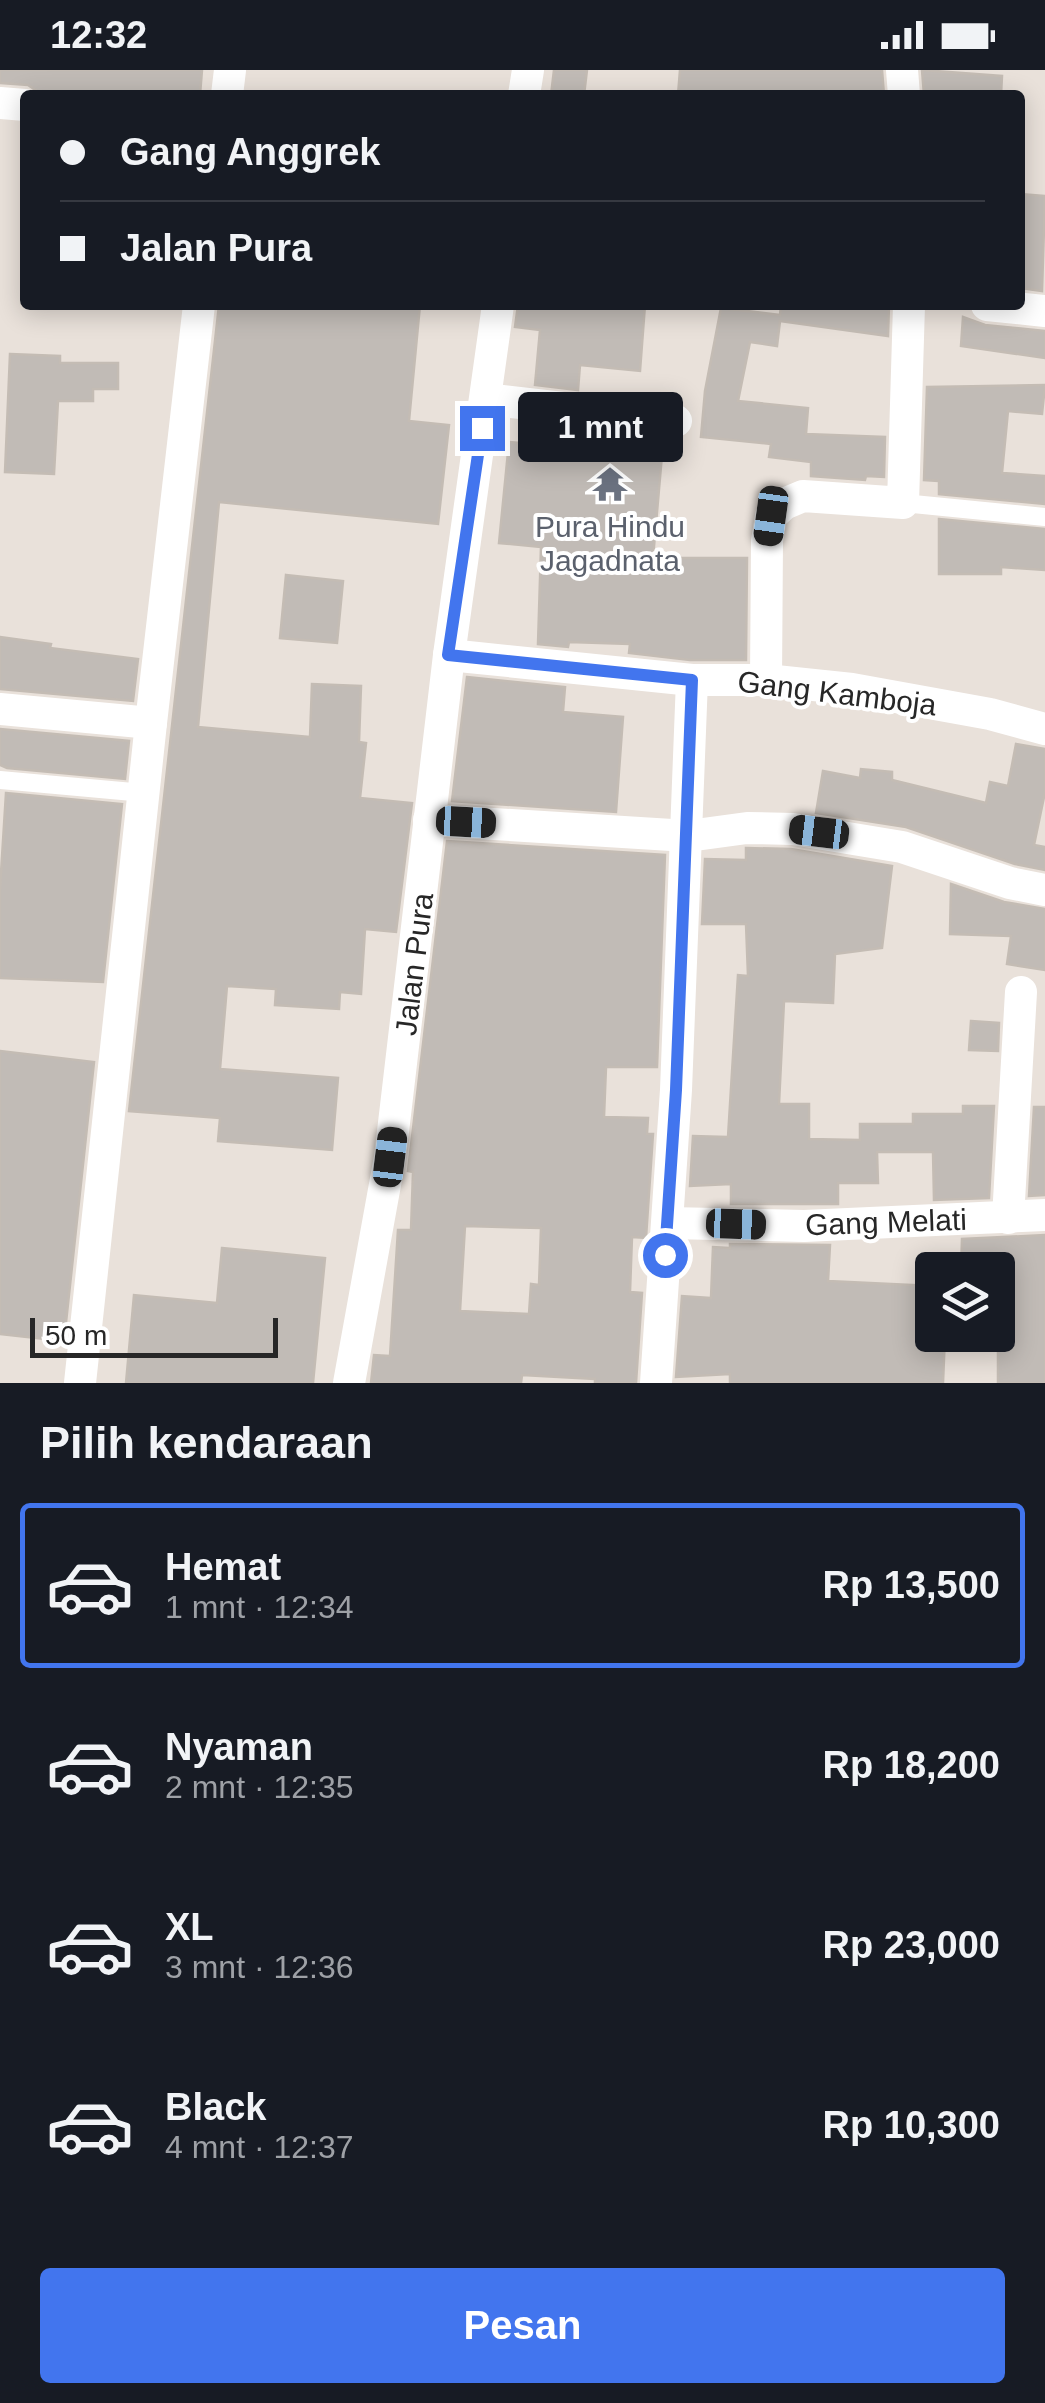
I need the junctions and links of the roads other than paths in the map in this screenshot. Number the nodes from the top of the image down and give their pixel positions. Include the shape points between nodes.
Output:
1 (198, 310) edge
2 (497, 310) edge
3 (909, 310) edge
4 (486, 399) junction
5 (676, 421) dead end
6 (903, 504) junction
7 (1045, 517) edge
8 (448, 655) junction
9 (692, 680) junction
10 (766, 680) junction
11 (0, 709) edge
12 (150, 723) junction
13 (1045, 729) edge
14 (0, 780) edge
15 (144, 794) junction
16 (430, 820) junction
17 (688, 836) junction
18 (1045, 890) edge
19 (1022, 992) dead end
20 (1045, 1215) edge
21 (1008, 1218) junction
22 (668, 1222) junction
23 (80, 1383) edge
24 (349, 1383) edge
25 (656, 1383) edge

1 - 12 street
2 - 4 street, Jalan Pura
3 - 6 street
4 - 5 street
4 - 8 street, Jalan Pura
6 - 7 lane
6 - 10 street via 803,496 771,516
8 - 9 street, Gang Kamboja
8 - 16 street, Jalan Pura
9 - 10 street, Gang Kamboja
9 - 17 street
10 - 13 street, Gang Kamboja via 852,689
11 - 12 street
12 - 15 street
14 - 15 lane
15 - 23 street
16 - 17 street
16 - 24 street, Jalan Pura via 390,1157
17 - 18 street via 747,828 819,832 902,846
17 - 22 street
19 - 21 street
20 - 21 street, Gang Melati
21 - 22 street, Gang Melati via 804,1226
22 - 25 street

